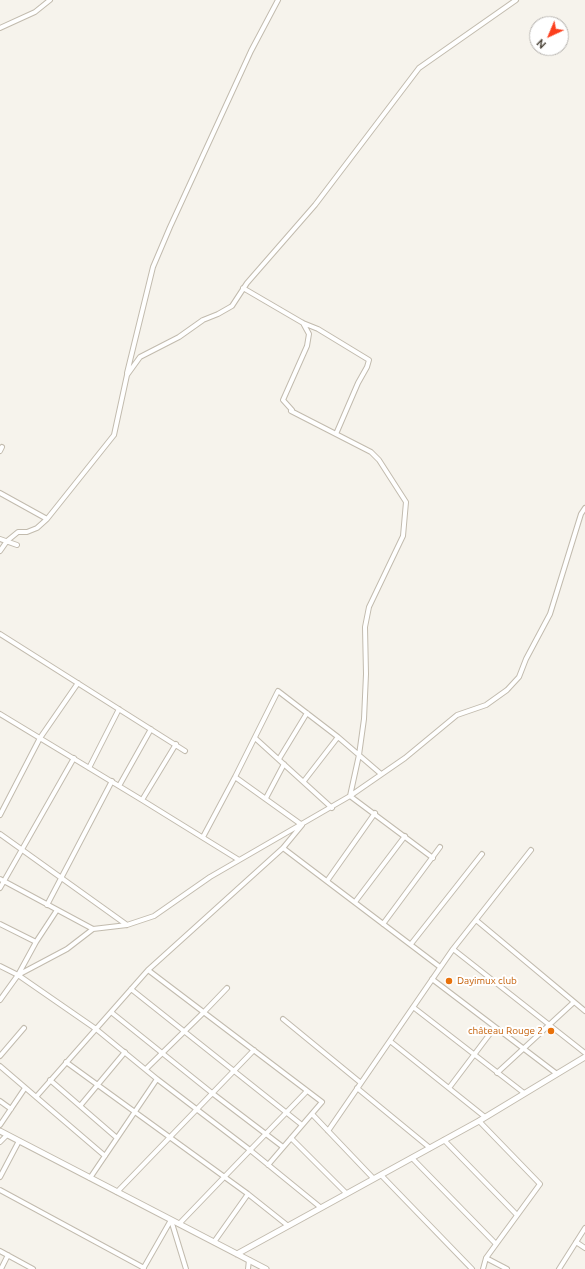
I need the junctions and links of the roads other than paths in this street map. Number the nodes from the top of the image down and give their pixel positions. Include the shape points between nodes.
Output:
1 (50, 0) edge
2 (278, 0) edge
3 (516, 0) edge
4 (0, 28) edge
5 (244, 288) junction
6 (304, 323) junction
7 (127, 375) junction
8 (336, 434) junction
9 (0, 493) edge
10 (585, 508) edge
11 (47, 519) junction
12 (0, 539) edge
13 (7, 541) junction
14 (17, 545) dead end
15 (0, 551) edge
16 (0, 634) edge
17 (78, 683) junction
18 (119, 709) junction
19 (0, 714) edge
20 (307, 714) junction
21 (151, 729) junction
22 (40, 738) junction
23 (255, 738) junction
24 (338, 738) junction
25 (176, 744) junction
26 (185, 751) dead end
27 (359, 755) junction
28 (74, 758) junction
29 (278, 759) junction
30 (284, 764) junction
31 (89, 768) junction
32 (381, 774) junction
33 (235, 777) junction
34 (112, 781) junction
35 (304, 781) junction
36 (119, 786) junction
37 (350, 796) junction
38 (266, 798) junction
39 (142, 800) junction
40 (0, 801) edge
41 (6, 804) junction
42 (332, 808) junction
43 (375, 813) junction
44 (0, 815) edge
45 (302, 824) junction
46 (0, 834) edge
47 (405, 836) junction
48 (203, 837) junction
49 (440, 847) dead end
50 (283, 848) junction
51 (22, 850) junction
52 (531, 850) dead end
53 (482, 854) dead end
54 (433, 858) junction
55 (239, 860) junction
56 (61, 878) junction
57 (2, 880) edge
58 (327, 881) junction
59 (0, 888) edge
60 (355, 902) junction
61 (47, 905) junction
62 (57, 910) junction
63 (476, 920) junction
64 (0, 924) edge
65 (383, 924) junction
66 (127, 925) junction
67 (93, 929) junction
68 (36, 942) junction
69 (411, 944) junction
70 (452, 949) junction
71 (0, 966) edge
72 (440, 967) junction
73 (148, 970) junction
74 (18, 975) junction
75 (432, 979) junction
76 (227, 988) dead end
77 (131, 989) junction
78 (0, 1000) edge
79 (574, 1002) junction
80 (413, 1007) junction
81 (585, 1011) edge
82 (112, 1012) junction
83 (204, 1012) junction
84 (283, 1020) dead end
85 (549, 1025) junction
86 (495, 1027) junction
87 (24, 1028) dead end
88 (96, 1029) junction
89 (184, 1032) junction
90 (390, 1040) junction
91 (523, 1049) junction
92 (254, 1050) junction
93 (125, 1052) junction
94 (163, 1053) junction
95 (585, 1053) edge
96 (474, 1055) junction
97 (0, 1056) edge
98 (585, 1057) edge
99 (66, 1062) junction
100 (0, 1066) edge
101 (146, 1069) junction
102 (234, 1071) junction
103 (498, 1073) junction
104 (557, 1074) junction
105 (157, 1079) junction
106 (50, 1080) junction
107 (361, 1083) junction
108 (98, 1085) junction
109 (25, 1088) junction
110 (357, 1088) junction
111 (449, 1088) junction
112 (307, 1091) junction
113 (212, 1093) junction
114 (524, 1093) junction
115 (36, 1097) junction
116 (0, 1102) edge
117 (80, 1106) junction
118 (11, 1109) junction
119 (197, 1109) junction
120 (135, 1112) junction
121 (286, 1113) junction
122 (312, 1114) junction
123 (485, 1117) junction
124 (479, 1121) junction
125 (0, 1125) edge
126 (302, 1125) junction
127 (328, 1131) junction
128 (0, 1132) edge
129 (266, 1134) junction
130 (7, 1135) junction
131 (171, 1137) junction
132 (117, 1138) junction
133 (291, 1138) junction
134 (444, 1140) junction
135 (19, 1141) junction
136 (0, 1142) edge
137 (283, 1148) junction
138 (430, 1148) junction
139 (250, 1150) junction
140 (105, 1156) junction
141 (412, 1158) junction
142 (268, 1165) junction
143 (381, 1175) junction
144 (0, 1177) edge
145 (225, 1177) junction
146 (90, 1178) junction
147 (373, 1178) junction
148 (0, 1190) edge
149 (117, 1192) junction
150 (346, 1193) junction
151 (248, 1194) junction
152 (320, 1208) junction
153 (517, 1215) junction
154 (170, 1220) junction
155 (179, 1224) junction
156 (287, 1225) junction
157 (585, 1228) edge
158 (214, 1242) junction
159 (576, 1242) junction
160 (496, 1244) junction
161 (585, 1248) edge
162 (0, 1251) edge
163 (236, 1254) junction
164 (8, 1255) junction
165 (486, 1258) junction
166 (249, 1260) junction
167 (144, 1268) edge
168 (1, 1269) edge
169 (33, 1269) edge
170 (186, 1269) edge
171 (248, 1269) edge
172 (266, 1269) edge
173 (472, 1269) edge
174 (483, 1269) edge
175 (507, 1269) edge
176 (559, 1269) edge

1 - 4 street via 35,12
2 - 7 street via 251,51 153,267
3 - 5 street via 419,68 315,205
5 - 6 street
5 - 7 street via 232,306 140,357
6 - 8 street via 309,334 307,346 283,400 291,411
6 - 8 street via 368,360
7 - 11 street via 114,435
8 - 27 street via 371,452 380,460 406,502 403,536 369,606 365,627 364,719
9 - 11 street
10 - 32 street via 550,614 519,677 508,690 486,705 457,715 405,758
11 - 13 street via 37,528 18,532
12 - 13 street
13 - 14 street
13 - 15 street
16 - 17 street
17 - 18 street
17 - 22 street
18 - 21 street
18 - 31 street
19 - 22 street
20 - 23 street via 278,691
20 - 24 street
20 - 29 street
21 - 25 street
21 - 36 street
22 - 28 street
22 - 41 street
23 - 29 street
23 - 33 street
24 - 27 street
24 - 35 street
25 - 26 street
25 - 39 street
27 - 32 street
27 - 37 street
28 - 31 street
28 - 51 street
29 - 30 street
30 - 35 street
30 - 38 street
31 - 34 street
32 - 37 street
33 - 38 street
33 - 48 street
34 - 36 street
34 - 56 street
35 - 42 street
36 - 39 street
37 - 42 street
37 - 43 street
38 - 45 street
39 - 48 street
40 - 41 street
41 - 44 street
42 - 45 street
43 - 47 street
43 - 58 street
45 - 50 street
45 - 55 street
46 - 51 street
47 - 54 street
47 - 60 street
48 - 55 street
49 - 54 street
50 - 58 street
50 - 73 street
51 - 56 street
51 - 57 street
52 - 63 street
53 - 69 street
54 - 65 street
55 - 66 street via 154,916
56 - 61 street
56 - 66 street
57 - 59 street
57 - 61 street
58 - 60 street
60 - 65 street
61 - 62 street
62 - 67 street
62 - 68 street
63 - 70 street
63 - 79 street
64 - 68 street
65 - 69 street
66 - 67 street
67 - 74 street via 67,949
68 - 74 street
69 - 72 street
70 - 72 street
70 - 85 street
71 - 74 street
72 - 75 street
73 - 77 street
73 - 83 street
74 - 78 street
74 - 88 street
75 - 80 street
75 - 86 street
76 - 83 street
77 - 82 street
77 - 89 street
79 - 81 street
79 - 85 street
80 - 90 street
80 - 96 street
82 - 88 street
82 - 94 street
83 - 89 street
83 - 92 street
84 - 107 street
85 - 91 street
85 - 95 street
86 - 91 street
86 - 96 street
87 - 97 street
88 - 93 street
88 - 99 street
89 - 94 street
89 - 102 street
90 - 107 street
90 - 111 street
91 - 103 street
91 - 104 street
92 - 102 street
92 - 112 street
93 - 101 street
93 - 108 street
94 - 101 street
94 - 113 street
96 - 103 street
96 - 111 street
98 - 104 street
99 - 106 street
99 - 108 street
100 - 109 street
101 - 105 street
102 - 113 street
102 - 121 street
103 - 114 street
104 - 114 street
105 - 119 street
105 - 120 street
106 - 115 street
106 - 117 street
107 - 110 street
108 - 117 street
108 - 120 street
109 - 115 street
109 - 118 street
110 - 127 street
110 - 138 street
111 - 123 street
112 - 121 street
112 - 122 street via 322,1102
113 - 119 street
113 - 129 street
114 - 123 street
115 - 140 street
116 - 118 street
117 - 132 street
118 - 125 street
119 - 131 street
119 - 139 street
120 - 131 street
120 - 132 street
121 - 126 street
121 - 129 street
122 - 126 street
122 - 127 street
123 - 124 street
124 - 134 street
124 - 153 street via 540,1184
126 - 133 street
127 - 147 street
128 - 130 street
129 - 137 street
129 - 139 street
130 - 135 street
130 - 136 street
131 - 145 street
131 - 149 street
132 - 140 street
133 - 137 street
133 - 150 street
134 - 138 street
134 - 153 street
135 - 144 street
135 - 146 street
137 - 142 street
138 - 141 street
139 - 142 street
139 - 145 street
140 - 146 street
141 - 143 street
141 - 160 street
142 - 152 street
143 - 147 street
143 - 173 street
145 - 151 street
145 - 155 street
146 - 149 street
147 - 150 street
148 - 167 street
149 - 154 street
150 - 152 street
151 - 156 street
151 - 158 street
152 - 156 street
153 - 160 street
154 - 155 street
154 - 167 street
154 - 170 street
155 - 158 street
156 - 163 street
157 - 159 street
158 - 163 street
159 - 161 street
159 - 176 street
160 - 165 street
162 - 164 street
163 - 166 street
164 - 168 street
164 - 169 street
165 - 174 street
165 - 175 street
166 - 171 street
166 - 172 street

